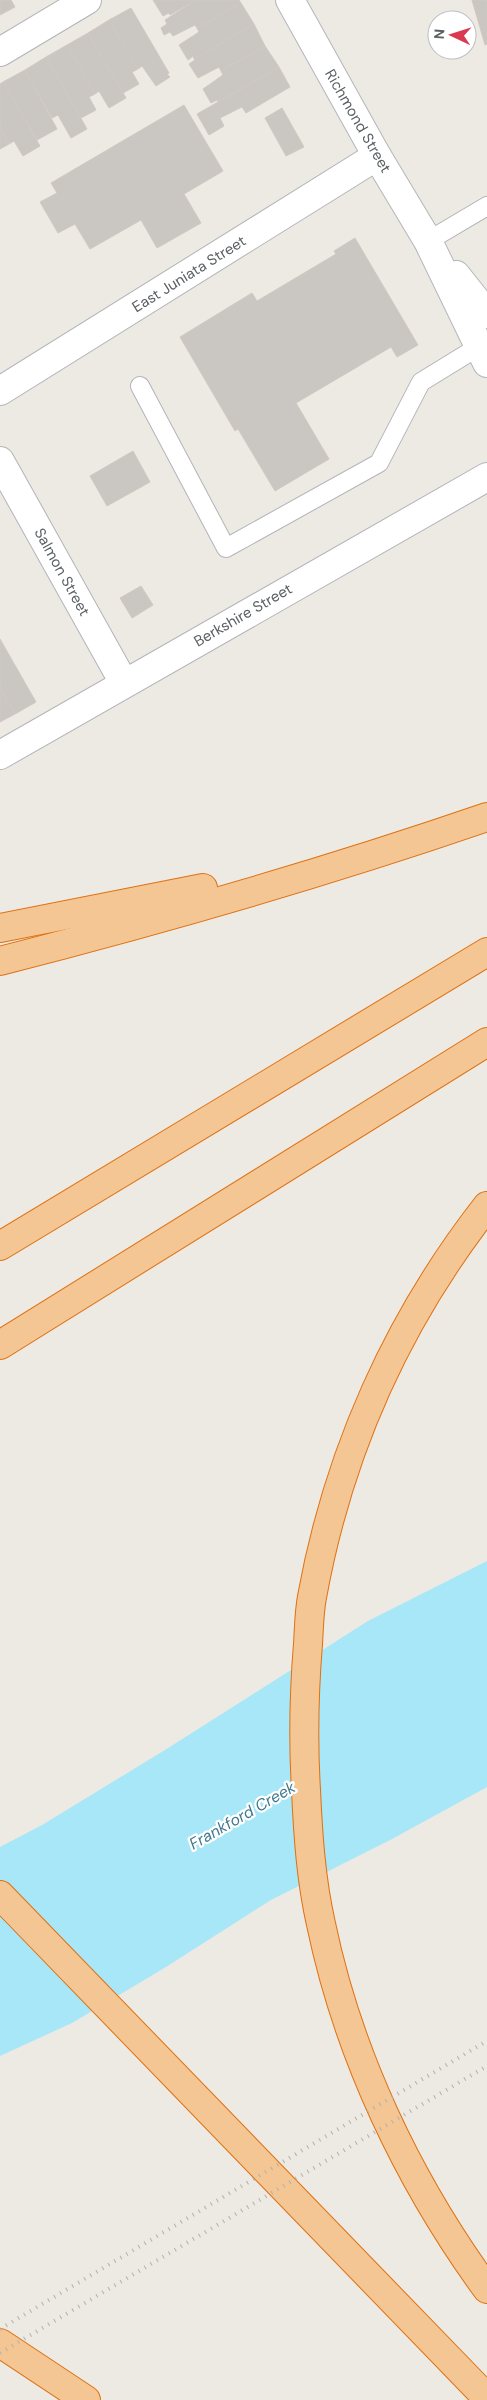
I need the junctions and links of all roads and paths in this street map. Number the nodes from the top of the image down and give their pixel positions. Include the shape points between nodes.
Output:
1 (88, 0) edge
2 (290, 0) edge
3 (0, 52) edge
4 (377, 156) junction
5 (487, 206) edge
6 (428, 241) junction
7 (487, 314) edge
8 (483, 355) edge
9 (140, 386) dead end
10 (0, 391) edge
11 (0, 460) edge
12 (487, 477) edge
13 (124, 683) junction
14 (0, 755) edge
15 (487, 817) edge
16 (376, 855) junction
17 (0, 928) edge
18 (487, 952) edge
19 (0, 961) edge
20 (487, 1042) edge
21 (487, 1206) edge
22 (0, 1246) edge
23 (0, 1345) edge
24 (0, 1895) edge
25 (487, 2289) edge
26 (0, 2343) edge
27 (487, 2398) edge
28 (86, 2400) edge

1 - 3 street
2 - 4 street, Richmond Street
4 - 6 street, Richmond Street
4 - 10 street, East Juniata Street
5 - 6 lane
6 - 7 street, Richmond Street
6 - 8 street, Richmond Street
8 - 9 lane via 421,382 379,464 226,548
11 - 13 street, Salmon Street
12 - 13 street, Berkshire Street
13 - 14 street, Berkshire Street
15 - 16 highway
16 - 17 highway
16 - 19 highway
18 - 22 highway
20 - 23 highway
21 - 25 highway via 458,1244 414,1313 378,1381 347,1460 328,1524 312,1600 305,1682 304,1762 309,1842 320,1923 362,2065 430,2200 468,2264
24 - 27 highway
26 - 28 highway

